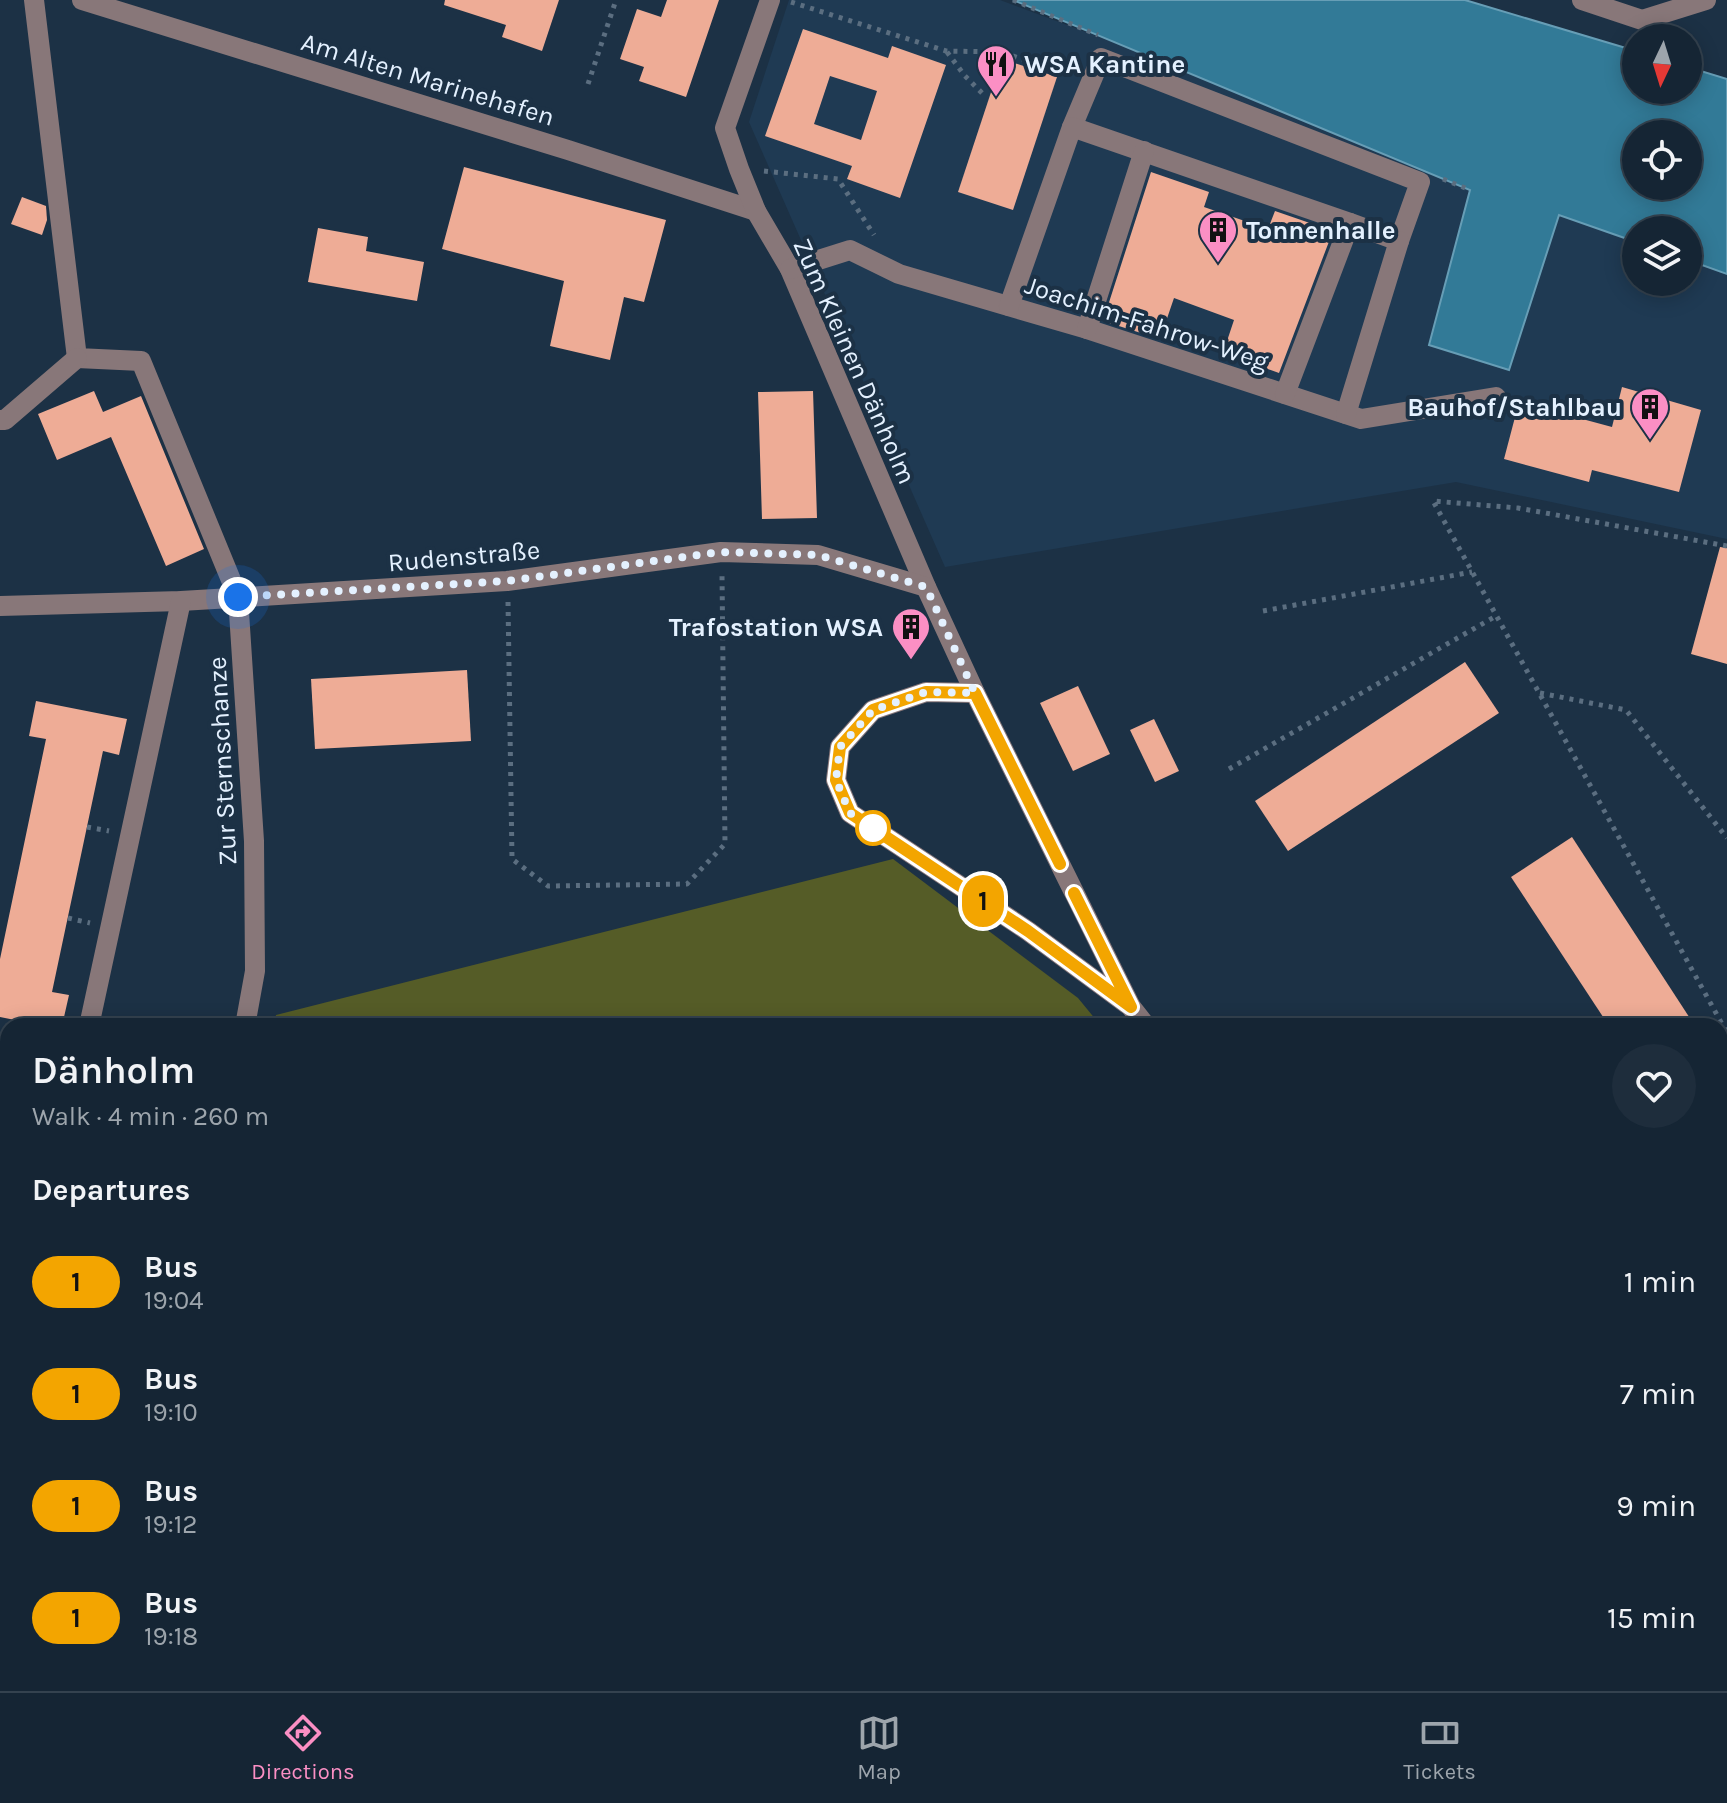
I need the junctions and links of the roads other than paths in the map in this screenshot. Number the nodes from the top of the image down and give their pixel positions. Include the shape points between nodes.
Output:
1 (34, 0) edge
2 (82, 0) edge
3 (770, 0) edge
4 (1582, 0) edge
5 (1635, 0) edge
6 (1706, 0) edge
7 (1642, 20) junction
8 (1072, 127) junction
9 (1144, 151) junction
10 (756, 211) junction
11 (1350, 223) junction
12 (1399, 241) junction
13 (790, 269) junction
14 (1009, 306) junction
15 (1087, 329) junction
16 (77, 358) junction
17 (1285, 394) junction
18 (1496, 397) dead end
19 (1346, 414) junction
20 (0, 420) edge
21 (926, 587) junction
22 (238, 597) junction
23 (181, 601) junction
24 (0, 606) edge
25 (975, 693) junction
26 (1131, 1007) junction
27 (91, 1018) edge
28 (246, 1018) edge
29 (1140, 1018) edge

1 - 16 street
2 - 10 street, Am Alten Marinehafen
3 - 10 street, Zum Kleinen Dänholm via 725,128
4 - 7 street
5 - 7 street
6 - 7 street
8 - 9 street
8 - 12 street via 1101,58 1420,182
8 - 14 street
9 - 11 street
9 - 15 street
10 - 13 street, Zum Kleinen Dänholm
11 - 12 street
11 - 17 street
12 - 19 street
13 - 14 street, Joachim-Fahrow-Weg via 850,250 899,274
13 - 21 street, Zum Kleinen Dänholm
14 - 15 street, Joachim-Fahrow-Weg
15 - 17 street, Joachim-Fahrow-Weg
16 - 20 street
16 - 22 street, Zur Sternschanze via 141,361
17 - 19 street, Joachim-Fahrow-Weg
18 - 19 street, Joachim-Fahrow-Weg via 1361,419
21 - 22 street, Rudenstraße via 818,555 721,552 507,581
21 - 25 street, Zum Kleinen Dänholm
22 - 23 street, Rudenstraße
22 - 28 street, Zur Sternschanze via 254,841 255,971
23 - 24 street, Rudenstraße
23 - 27 street, Zur Sternschanze
25 - 26 street, Zum Kleinen Dänholm
25 - 26 street, Zum Kleinen Dänholm via 926,692 873,710 840,747 836,780 850,813 1028,931
26 - 29 street, Zum Kleinen Dänholm

